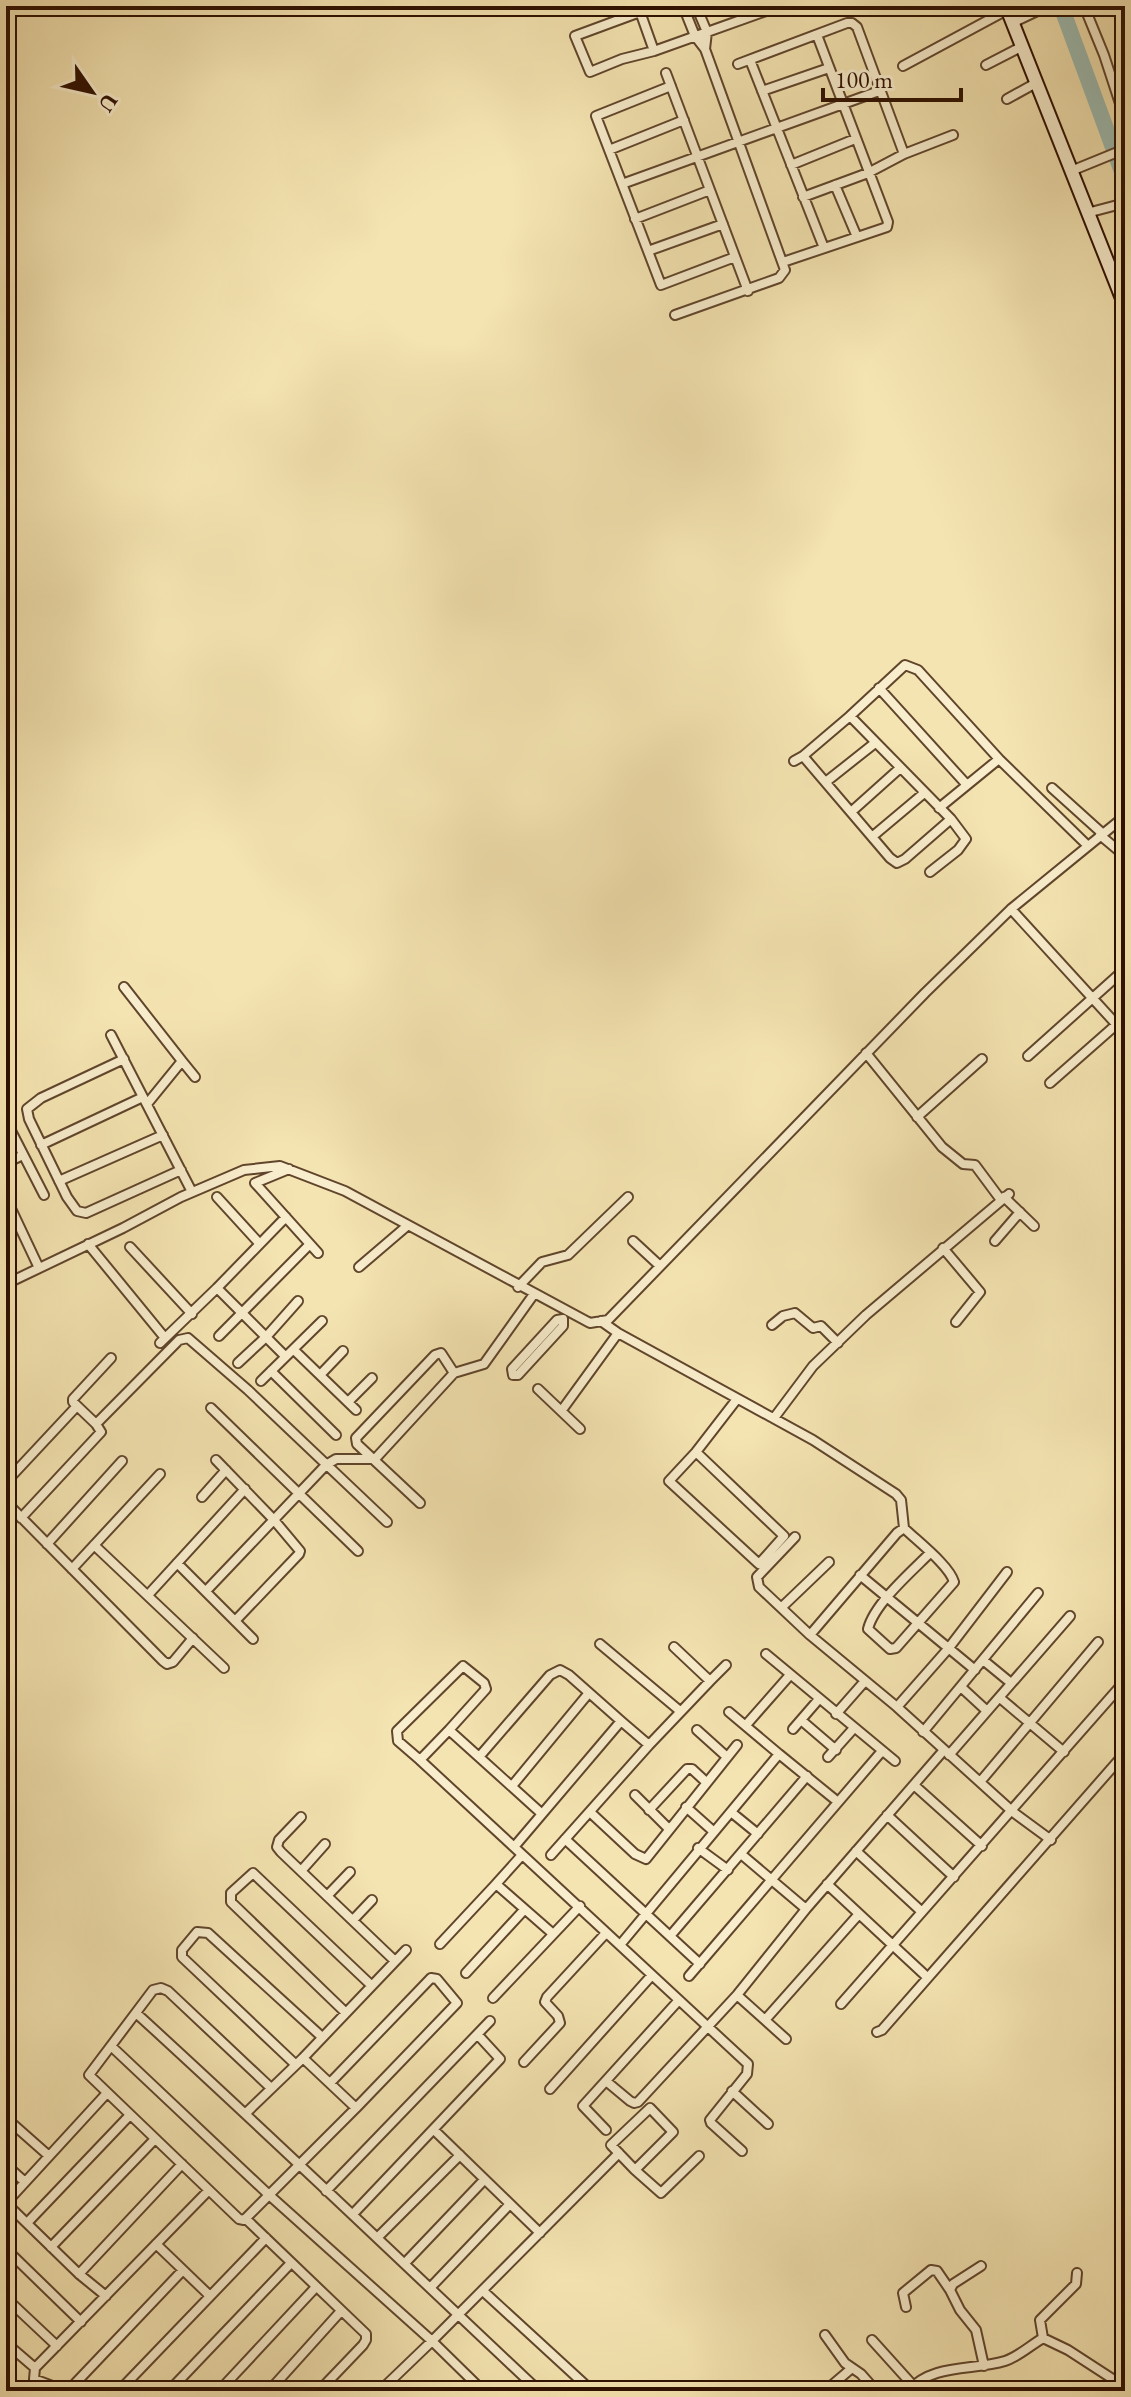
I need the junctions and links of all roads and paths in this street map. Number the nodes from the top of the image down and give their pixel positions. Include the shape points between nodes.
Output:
1 (683, 6) edge
2 (696, 6) edge
3 (739, 6) edge
4 (780, 6) edge
5 (1047, 6) edge
6 (1099, 6) edge
7 (1006, 8) edge
8 (639, 9) edge
9 (1085, 9) edge
10 (744, 19) junction
11 (1012, 23) junction
12 (707, 32) junction
13 (817, 35) junction
14 (695, 36) junction
15 (1021, 47) junction
16 (705, 49) junction
17 (654, 51) junction
18 (750, 60) junction
19 (738, 64) dead end
20 (986, 65) dead end
21 (903, 66) dead end
22 (829, 68) junction
23 (666, 73) dead end
24 (1036, 83) junction
25 (671, 86) junction
26 (762, 91) junction
27 (879, 91) junction
28 (1007, 99) dead end
29 (842, 105) junction
30 (1125, 119) edge
31 (684, 120) junction
32 (777, 128) junction
33 (953, 135) dead end
34 (855, 139) junction
35 (737, 143) junction
36 (1125, 149) edge
37 (609, 150) junction
38 (904, 154) junction
39 (698, 157) junction
40 (791, 165) junction
41 (1071, 171) junction
42 (868, 173) junction
43 (622, 184) junction
44 (835, 185) junction
45 (710, 190) junction
46 (803, 197) junction
47 (1122, 204) edge
48 (1087, 213) junction
49 (635, 219) junction
50 (723, 224) junction
51 (857, 237) junction
52 (824, 248) junction
53 (648, 251) junction
54 (735, 257) junction
55 (783, 262) junction
56 (748, 291) junction
57 (1125, 306) edge
58 (675, 315) dead end
59 (879, 688) junction
60 (850, 716) junction
61 (875, 743) junction
62 (803, 756) junction
63 (999, 759) junction
64 (794, 761) dead end
65 (899, 769) junction
66 (827, 781) junction
67 (967, 785) junction
68 (1052, 788) dead end
69 (923, 794) junction
70 (939, 808) junction
71 (851, 812) junction
72 (1125, 816) edge
73 (951, 819) junction
74 (1101, 835) junction
75 (873, 836) junction
76 (1087, 845) junction
77 (1125, 856) edge
78 (930, 872) dead end
79 (1011, 909) junction
80 (1125, 969) edge
81 (124, 987) dead end
82 (1093, 997) junction
83 (1125, 1017) edge
84 (1117, 1025) junction
85 (111, 1035) dead end
86 (866, 1053) junction
87 (1028, 1056) dead end
88 (124, 1059) junction
89 (982, 1059) dead end
90 (182, 1061) junction
91 (195, 1077) dead end
92 (1050, 1083) dead end
93 (145, 1100) junction
94 (917, 1117) junction
95 (6, 1121) edge
96 (163, 1135) junction
97 (41, 1145) junction
98 (23, 1155) junction
99 (6, 1163) edge
100 (289, 1169) junction
101 (181, 1170) junction
102 (59, 1181) junction
103 (192, 1192) junction
104 (44, 1195) dead end
105 (217, 1197) dead end
106 (628, 1197) dead end
107 (1005, 1197) junction
108 (6, 1198) edge
109 (1020, 1212) junction
110 (286, 1217) junction
111 (407, 1226) junction
112 (1034, 1226) dead end
113 (633, 1241) dead end
114 (995, 1241) dead end
115 (259, 1243) junction
116 (88, 1244) junction
117 (310, 1244) junction
118 (130, 1247) dead end
119 (943, 1248) junction
120 (318, 1253) dead end
121 (660, 1266) junction
122 (359, 1267) dead end
123 (39, 1268) junction
124 (6, 1284) edge
125 (518, 1287) junction
126 (217, 1288) junction
127 (534, 1294) junction
128 (298, 1301) dead end
129 (192, 1314) junction
130 (242, 1314) junction
131 (566, 1316) junction
132 (322, 1321) dead end
133 (601, 1321) junction
134 (956, 1322) dead end
135 (772, 1325) dead end
136 (618, 1333) junction
137 (219, 1336) dead end
138 (266, 1337) junction
139 (838, 1343) junction
140 (343, 1351) dead end
141 (290, 1353) junction
142 (111, 1358) dead end
143 (238, 1363) dead end
144 (271, 1371) junction
145 (454, 1373) junction
146 (321, 1374) junction
147 (372, 1378) dead end
148 (261, 1381) dead end
149 (538, 1389) dead end
150 (737, 1399) junction
151 (349, 1401) junction
152 (77, 1406) junction
153 (211, 1408) dead end
154 (356, 1410) dead end
155 (562, 1410) junction
156 (774, 1418) junction
157 (96, 1424) junction
158 (580, 1429) dead end
159 (336, 1435) dead end
160 (696, 1452) junction
161 (375, 1459) junction
162 (216, 1460) dead end
163 (122, 1461) dead end
164 (326, 1465) junction
165 (226, 1470) junction
166 (160, 1474) dead end
167 (6, 1482) edge
168 (245, 1489) junction
169 (298, 1494) junction
170 (202, 1497) dead end
171 (420, 1503) dead end
172 (7, 1505) edge
173 (21, 1518) junction
174 (274, 1520) junction
175 (387, 1522) dead end
176 (904, 1528) junction
177 (795, 1537) dead end
178 (47, 1544) junction
179 (94, 1545) junction
180 (358, 1551) dead end
181 (930, 1553) junction
182 (829, 1562) dead end
183 (177, 1563) junction
184 (72, 1569) junction
185 (1007, 1572) dead end
186 (860, 1575) junction
187 (206, 1591) junction
188 (1038, 1593) dead end
189 (148, 1595) junction
190 (887, 1598) junction
191 (782, 1607) junction
192 (1070, 1616) dead end
193 (235, 1621) junction
194 (918, 1624) junction
195 (810, 1635) junction
196 (193, 1638) junction
197 (253, 1639) dead end
198 (1098, 1642) dead end
199 (600, 1644) dead end
200 (674, 1647) dead end
201 (948, 1649) junction
202 (766, 1654) dead end
203 (983, 1660) junction
204 (726, 1665) dead end
205 (224, 1668) dead end
206 (975, 1670) junction
207 (790, 1675) junction
208 (710, 1681) junction
209 (865, 1681) junction
210 (1125, 1681) edge
211 (1011, 1683) junction
212 (961, 1687) junction
213 (588, 1694) junction
214 (1000, 1698) junction
215 (819, 1699) junction
216 (897, 1707) junction
217 (680, 1711) junction
218 (987, 1711) junction
219 (729, 1712) dead end
220 (836, 1714) junction
221 (801, 1720) junction
222 (621, 1721) junction
223 (1030, 1723) junction
224 (746, 1725) junction
225 (854, 1728) junction
226 (793, 1729) dead end
227 (449, 1730) junction
228 (697, 1730) dead end
229 (923, 1732) junction
230 (649, 1745) junction
231 (737, 1745) dead end
232 (882, 1751) junction
233 (947, 1752) junction
234 (1064, 1752) junction
235 (1125, 1753) edge
236 (779, 1754) junction
237 (479, 1757) junction
238 (727, 1757) junction
239 (420, 1760) junction
240 (895, 1761) dead end
241 (807, 1776) junction
242 (706, 1782) junction
243 (980, 1782) junction
244 (914, 1785) junction
245 (512, 1786) junction
246 (635, 1795) dead end
247 (838, 1802) junction
248 (686, 1807) junction
249 (649, 1810) junction
250 (731, 1812) junction
251 (1013, 1812) junction
252 (541, 1813) junction
253 (591, 1813) junction
254 (887, 1815) junction
255 (301, 1817) dead end
256 (668, 1828) junction
257 (713, 1831) junction
258 (758, 1834) junction
259 (565, 1839) junction
260 (1051, 1840) junction
261 (325, 1844) dead end
262 (982, 1846) junction
263 (514, 1847) junction
264 (698, 1848) junction
265 (856, 1851) junction
266 (741, 1854) junction
267 (522, 1855) junction
268 (551, 1855) dead end
269 (728, 1870) junction
270 (301, 1871) junction
271 (350, 1872) dead end
272 (954, 1877) junction
273 (772, 1880) junction
274 (496, 1884) junction
275 (827, 1884) junction
276 (327, 1896) junction
277 (372, 1900) dead end
278 (580, 1906) junction
279 (806, 1909) junction
280 (524, 1910) junction
281 (645, 1911) junction
282 (922, 1912) junction
283 (859, 1914) junction
284 (353, 1920) junction
285 (552, 1933) junction
286 (606, 1933) junction
287 (671, 1935) junction
288 (440, 1944) dead end
289 (620, 1945) junction
290 (893, 1946) junction
291 (406, 1950) dead end
292 (395, 1961) junction
293 (700, 1964) junction
294 (466, 1973) dead end
295 (652, 1975) junction
296 (689, 1976) dead end
297 (927, 1977) junction
298 (371, 1985) junction
299 (737, 1995) junction
300 (493, 1998) dead end
301 (679, 2000) junction
302 (841, 2004) dead end
303 (136, 2013) junction
304 (346, 2013) junction
305 (765, 2020) junction
306 (490, 2021) dead end
307 (707, 2026) junction
308 (877, 2032) dead end
309 (478, 2035) junction
310 (322, 2037) junction
311 (786, 2039) dead end
312 (111, 2046) junction
313 (299, 2061) junction
314 (524, 2062) dead end
315 (606, 2081) junction
316 (330, 2083) junction
317 (271, 2088) junction
318 (550, 2089) dead end
319 (732, 2091) junction
320 (107, 2093) junction
321 (583, 2106) junction
322 (356, 2108) junction
323 (246, 2113) junction
324 (576, 2114) dead end
325 (130, 2115) junction
326 (6, 2118) edge
327 (768, 2124) dead end
328 (434, 2130) junction
329 (606, 2130) dead end
330 (155, 2139) junction
331 (742, 2151) dead end
332 (619, 2153) junction
333 (460, 2155) junction
334 (49, 2156) junction
335 (699, 2156) dead end
336 (182, 2164) junction
337 (6, 2165) edge
338 (298, 2165) junction
339 (635, 2170) junction
340 (484, 2180) junction
341 (25, 2182) junction
342 (209, 2190) junction
343 (326, 2191) junction
344 (268, 2194) junction
345 (509, 2205) junction
346 (353, 2214) junction
347 (246, 2219) junction
348 (27, 2223) junction
349 (540, 2233) junction
350 (378, 2237) junction
351 (266, 2238) junction
352 (156, 2244) junction
353 (51, 2247) junction
354 (6, 2249) edge
355 (291, 2263) junction
356 (405, 2263) junction
357 (981, 2266) dead end
358 (183, 2270) junction
359 (1077, 2273) dead end
360 (79, 2274) junction
361 (316, 2287) junction
362 (430, 2288) junction
363 (950, 2290) junction
364 (483, 2291) junction
365 (209, 2295) junction
366 (106, 2296) junction
367 (6, 2298) edge
368 (906, 2307) dead end
369 (341, 2311) junction
370 (458, 2315) junction
371 (81, 2322) junction
372 (825, 2335) dead end
373 (1043, 2338) junction
374 (872, 2340) dead end
375 (432, 2341) junction
376 (6, 2343) edge
377 (57, 2346) junction
378 (984, 2366) junction
379 (35, 2368) junction
380 (852, 2368) junction
381 (1122, 2381) edge
382 (913, 2389) edge
383 (270, 2390) edge
384 (67, 2391) edge
385 (119, 2391) edge
386 (169, 2391) edge
387 (219, 2391) edge
388 (319, 2391) edge
389 (380, 2391) edge
390 (483, 2391) edge
391 (539, 2391) edge
392 (592, 2391) edge
393 (825, 2391) edge
394 (876, 2391) edge

1 - 14 street
2 - 12 street
3 - 10 street
4 - 10 street
5 - 11 street
6 - 9 street
7 - 11 main road
7 - 21 street
8 - 17 street
8 - 17 street via 575,36 590,72
9 - 30 street
10 - 12 street
11 - 15 main road
12 - 14 street
12 - 16 street
13 - 18 street
13 - 22 street
13 - 27 street via 852,23 857,27
14 - 16 street
14 - 17 street
15 - 20 street
15 - 24 main road
16 - 35 street
18 - 19 street
18 - 26 street
22 - 26 street
22 - 29 street
23 - 25 street
24 - 28 street
24 - 41 main road
25 - 31 street
25 - 37 street via 596,116
26 - 32 street
27 - 29 street
27 - 38 street
29 - 32 street
29 - 34 street
31 - 37 street
31 - 39 street
32 - 35 street
32 - 40 street
33 - 38 street
34 - 40 street
34 - 42 street
35 - 39 street
35 - 55 street
36 - 41 street
37 - 43 street
38 - 42 street
39 - 43 street
39 - 45 street
40 - 46 street
41 - 48 main road
42 - 44 street
42 - 51 street via 888,222 887,227
43 - 49 street
44 - 46 street
44 - 51 street
45 - 49 street
45 - 50 street
46 - 52 street
47 - 48 street
48 - 57 main road
49 - 53 street
50 - 53 street
50 - 54 street
51 - 52 street
52 - 55 street
53 - 54 street via 661,285
54 - 56 street
55 - 56 street via 779,278
56 - 58 street
59 - 60 street
59 - 63 street via 911,665
59 - 67 street
60 - 61 street
60 - 62 street
61 - 65 street
61 - 66 street
62 - 64 street
62 - 66 street
63 - 67 street
63 - 76 street
65 - 69 street
65 - 71 street
66 - 71 street
67 - 70 street
68 - 74 street
69 - 70 street
69 - 75 street
70 - 73 street
71 - 75 street
72 - 74 street
73 - 75 street via 897,863
73 - 78 street via 966,839
74 - 76 street
74 - 77 street
76 - 79 street
79 - 82 street
79 - 86 street
80 - 82 street
81 - 90 street
82 - 84 street
82 - 87 street
83 - 84 street
84 - 92 street
85 - 88 street
86 - 94 street
86 - 121 street
88 - 93 street
88 - 97 street via 29,1106 27,1115
89 - 94 street
90 - 91 street
90 - 93 street
93 - 96 street
93 - 97 street
94 - 107 street via 955,1160 975,1165
95 - 98 street
96 - 101 street
96 - 102 street
97 - 102 street
98 - 99 street
98 - 104 street
100 - 103 street via 244,1170
100 - 110 street via 255,1183
100 - 111 street via 345,1191
101 - 102 street via 86,1213 72,1208
101 - 103 street
103 - 116 street
105 - 115 street
106 - 125 street via 568,1255 542,1262
107 - 109 street
107 - 119 street
108 - 123 street
109 - 112 street
109 - 114 street
110 - 115 street
110 - 117 street
111 - 122 street
111 - 125 street
113 - 121 street
115 - 126 street
116 - 123 street
116 - 129 street via 162,1340
117 - 120 street
117 - 130 street
118 - 129 street
119 - 134 street via 980,1292
119 - 139 street
121 - 133 street via 620,1309
123 - 124 street
125 - 127 street
126 - 129 street
126 - 130 street
127 - 131 street
127 - 145 street via 484,1364
128 - 138 street
130 - 137 street
130 - 138 street
131 - 131 street via 563,1326 513,1375 512,1369
131 - 133 street
132 - 141 street
133 - 136 street
135 - 139 street via 795,1313 813,1328 821,1326
136 - 150 street
136 - 155 street
138 - 141 street
138 - 143 street
139 - 156 street via 813,1366
140 - 146 street
141 - 144 street
141 - 146 street
142 - 152 street via 73,1399
144 - 148 street
144 - 159 street
145 - 161 street
145 - 161 street via 441,1353 435,1355 360,1432 357,1444
146 - 151 street
147 - 151 street
149 - 155 street
150 - 156 street
150 - 160 street
151 - 154 street
152 - 157 street
152 - 167 street
153 - 169 street
155 - 158 street
156 - 176 street via 896,1494
157 - 164 street via 184,1337
157 - 173 street via 101,1432
160 - 160 street via 784,1536 759,1564 669,1481
161 - 164 street via 336,1459
161 - 171 street
162 - 165 street
163 - 178 street
164 - 169 street
164 - 175 street
165 - 168 street
165 - 170 street
166 - 179 street
168 - 174 street
168 - 183 street
169 - 174 street
169 - 180 street
172 - 173 street
173 - 178 street
174 - 187 street
174 - 193 street via 299,1554
176 - 181 street
176 - 186 street
177 - 191 street via 757,1577 759,1587
178 - 184 street
179 - 184 street
179 - 189 street
181 - 190 street
181 - 194 street via 954,1582
182 - 191 street
183 - 187 street
183 - 189 street
184 - 196 street via 167,1664
185 - 201 street
186 - 190 street
186 - 195 street
187 - 193 street
188 - 203 street
189 - 196 street
190 - 194 street
190 - 194 street via 868,1629 884,1646 896,1648
191 - 195 street
192 - 211 street
193 - 197 street
194 - 201 street
195 - 209 street
196 - 205 street
198 - 223 street
199 - 217 street
200 - 208 street
201 - 206 street
201 - 216 street
202 - 207 street
203 - 206 street
203 - 211 street
204 - 208 street
206 - 212 street
207 - 215 street
207 - 224 street
208 - 217 street
209 - 216 street
209 - 220 street
210 - 234 street
211 - 214 street
212 - 218 street
212 - 229 street
213 - 222 street
213 - 237 street via 560,1670 550,1675
213 - 245 street
214 - 218 street
214 - 223 street
215 - 220 street
215 - 221 street
216 - 229 street
217 - 230 street
218 - 233 street
219 - 224 street
220 - 225 street
221 - 225 street via 832,1754
221 - 226 street
222 - 230 street
222 - 252 street
223 - 234 street
223 - 243 street
224 - 236 street
225 - 232 street
227 - 237 street
227 - 239 street
227 - 239 street via 486,1689 463,1666 397,1731 398,1741
228 - 238 street
229 - 233 street
230 - 253 street
231 - 238 street
232 - 240 street
232 - 247 street
233 - 243 street
233 - 244 street
234 - 251 street
235 - 260 street
236 - 241 street
236 - 250 street
237 - 245 street
238 - 242 street
239 - 263 street
241 - 247 street
241 - 258 street
242 - 248 street
242 - 249 street via 687,1769
243 - 251 street
244 - 254 street
244 - 262 street
245 - 252 street
246 - 249 street
247 - 273 street
248 - 256 street
248 - 257 street
249 - 256 street
250 - 257 street
250 - 258 street
251 - 260 street
251 - 262 street
252 - 263 street
253 - 256 street via 642,1859
253 - 259 street
254 - 265 street
254 - 272 street
255 - 270 street via 277,1847
257 - 264 street
258 - 266 street
259 - 268 street
259 - 281 street
260 - 297 street
261 - 270 street
262 - 272 street
263 - 267 street
264 - 269 street
264 - 281 street
265 - 275 street
265 - 282 street
266 - 269 street
266 - 273 street
267 - 274 street
267 - 278 street
269 - 287 street
270 - 276 street
271 - 276 street
272 - 282 street
273 - 279 street
273 - 293 street
274 - 280 street
274 - 288 street
275 - 279 street
275 - 283 street
276 - 284 street
277 - 284 street
278 - 285 street
278 - 286 street
279 - 299 street
280 - 285 street
280 - 294 street
281 - 287 street
281 - 289 street
282 - 290 street
283 - 290 street
283 - 305 street
284 - 292 street
285 - 300 street
286 - 289 street
286 - 314 street via 547,1997 545,2002 560,2023
287 - 293 street
289 - 295 street
290 - 297 street
290 - 302 street
291 - 292 street
292 - 298 street
293 - 296 street
295 - 301 street
295 - 318 street
297 - 308 street
298 - 304 street
298 - 304 street via 253,1873 231,1893 231,1902
299 - 305 street
299 - 307 street
301 - 307 street
301 - 315 street
303 - 312 street
303 - 317 street via 153,1990 168,1991
303 - 323 street
304 - 310 street
305 - 311 street
306 - 309 street
307 - 315 street via 638,2102
307 - 319 street via 748,2064 747,2074
309 - 328 street via 500,2059
309 - 343 street
310 - 313 street
310 - 313 street via 208,1933 197,1932 182,1957
312 - 320 street via 89,2075
312 - 344 street
313 - 316 street
313 - 317 street
315 - 321 street
316 - 322 street
316 - 322 street via 431,1978 437,1979 457,2003
317 - 323 street
319 - 327 street
319 - 331 street via 710,2120
320 - 325 street
320 - 334 street
321 - 324 street
321 - 329 street
322 - 338 street
323 - 338 street
325 - 330 street
325 - 348 street
326 - 334 street
328 - 333 street
328 - 346 street
330 - 336 street
330 - 353 street
332 - 339 street
332 - 339 street via 611,2145 650,2108 672,2128
332 - 349 street
333 - 340 street
333 - 350 street
334 - 341 street
335 - 339 street via 661,2193
336 - 342 street
336 - 360 street
337 - 341 street
338 - 343 street
338 - 344 street
340 - 345 street
340 - 356 street
341 - 348 street via 6,2203
342 - 347 street via 239,2219
342 - 352 street
343 - 346 street
344 - 347 street
344 - 375 street
345 - 349 street
345 - 362 street
346 - 350 street
347 - 351 street
348 - 353 street
349 - 364 street
350 - 356 street
351 - 355 street
351 - 365 street
352 - 358 street
352 - 366 street
353 - 360 street
354 - 371 street
355 - 361 street
355 - 386 street
356 - 362 street
357 - 363 street
358 - 365 street
358 - 384 street
359 - 373 street via 1076,2284 1040,2320
360 - 366 street
361 - 369 street
361 - 387 street
362 - 370 street
363 - 368 street via 931,2270 903,2293
363 - 378 street via 976,2330
364 - 370 street
364 - 392 street
365 - 385 street
366 - 371 street
367 - 377 street
369 - 383 street
369 - 388 street via 366,2340
370 - 375 street
370 - 391 street
371 - 377 street
372 - 380 street
373 - 378 street via 1008,2360
373 - 381 street
374 - 382 street
375 - 389 street
375 - 390 street
376 - 379 street
377 - 379 street
378 - 382 street via 943,2370
379 - 384 street via 34,2379
380 - 393 street
380 - 394 street

